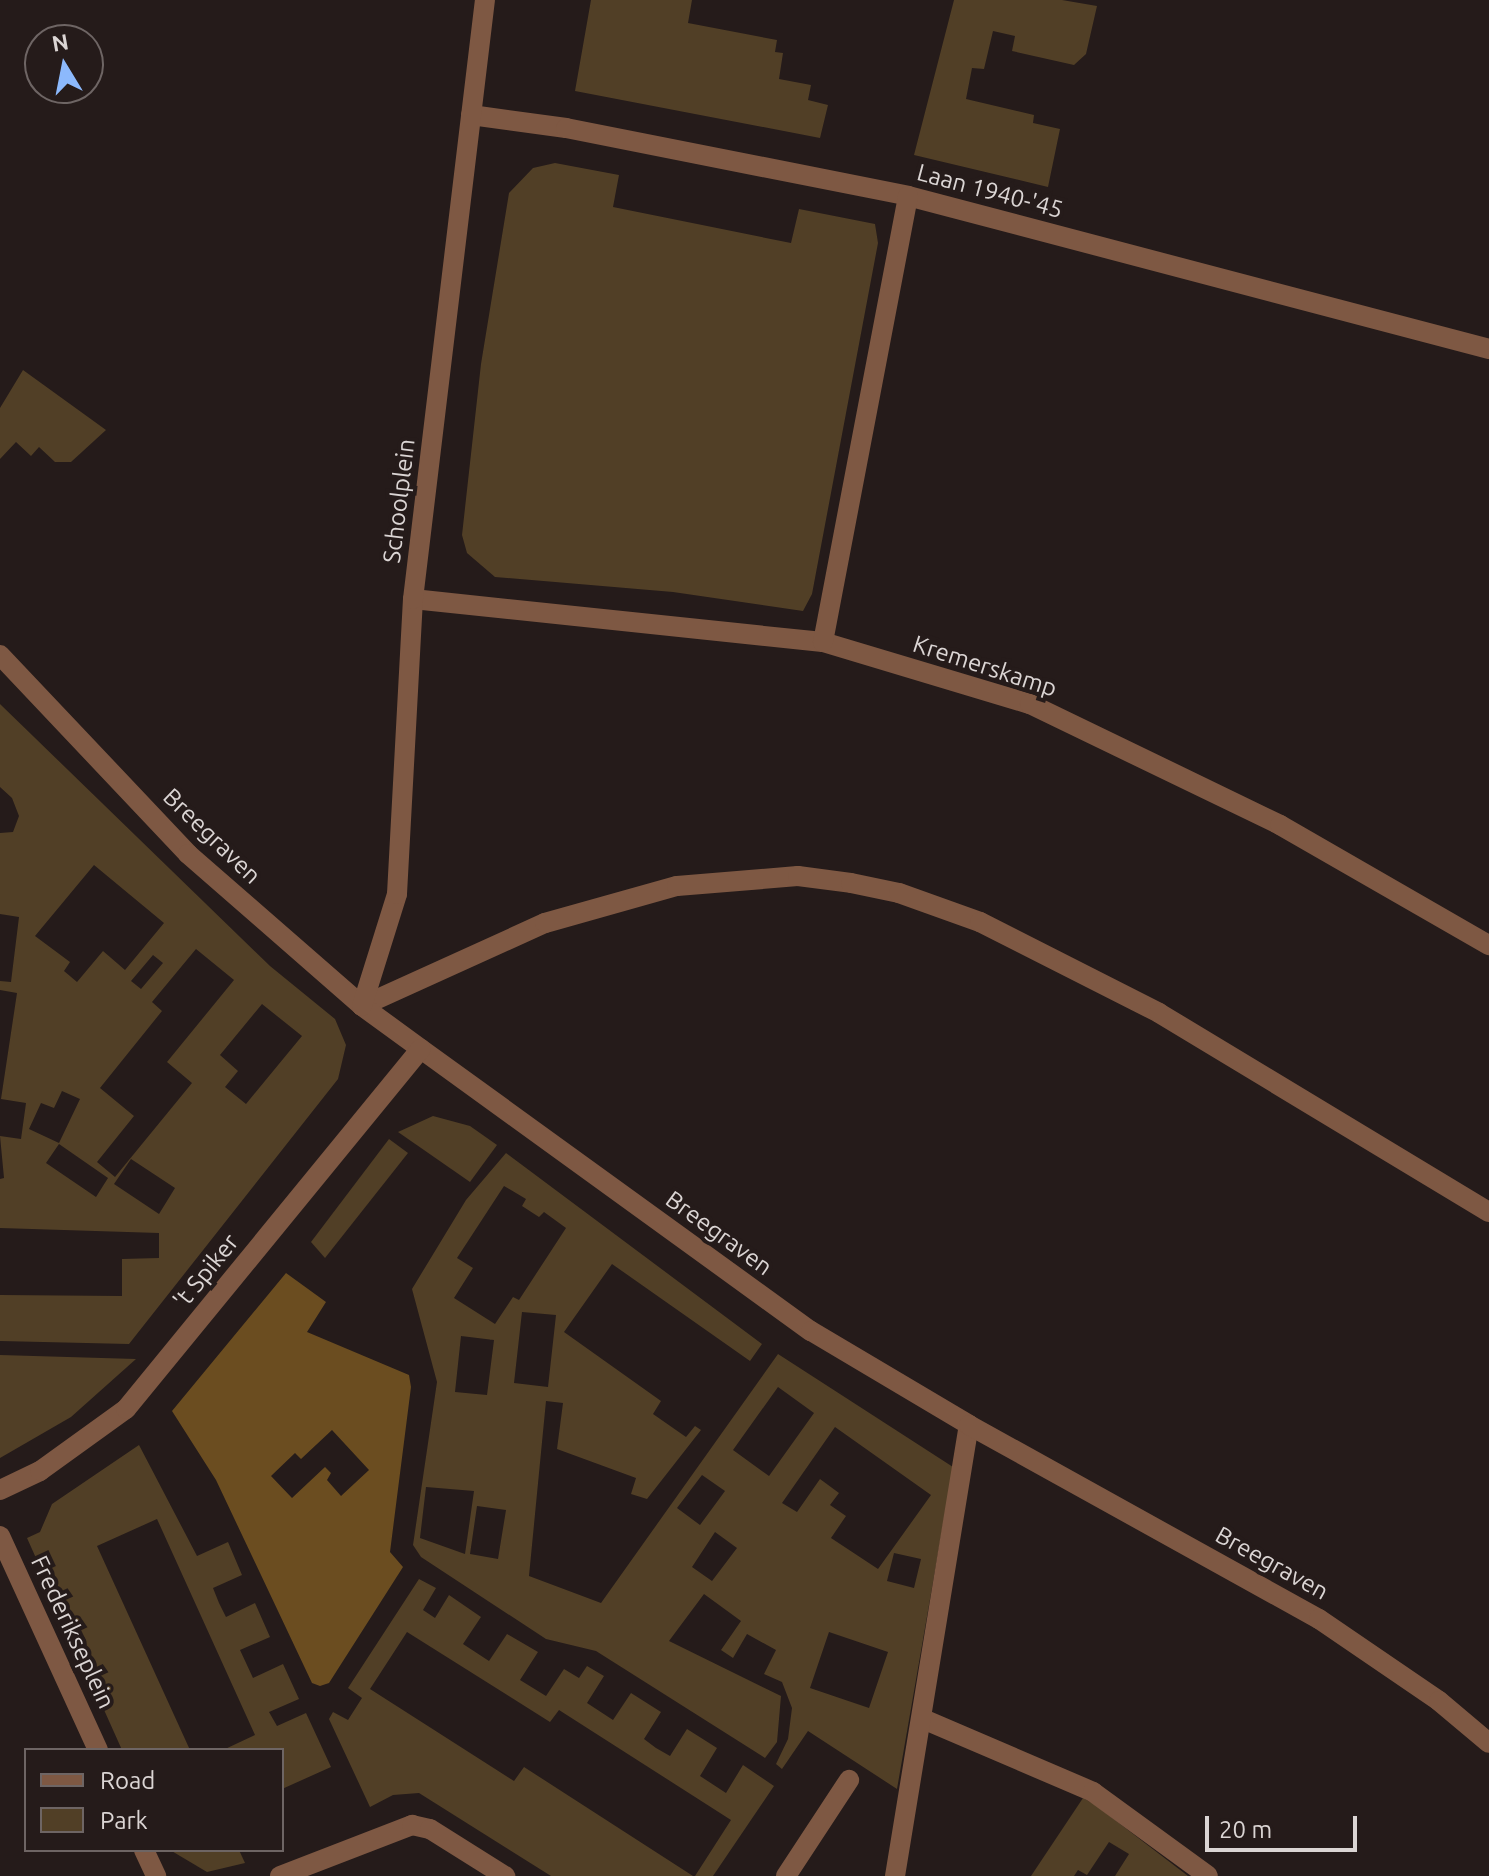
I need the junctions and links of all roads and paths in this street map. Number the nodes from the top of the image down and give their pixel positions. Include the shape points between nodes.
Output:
1 (485, 0) edge
2 (471, 115) junction
3 (908, 196) junction
4 (1489, 349) edge
5 (413, 599) junction
6 (823, 642) junction
7 (0, 655) edge
8 (1489, 945) edge
9 (362, 1006) junction
10 (421, 1049) junction
11 (1489, 1212) edge
12 (969, 1425) junction
13 (0, 1490) edge
14 (0, 1536) edge
15 (923, 1719) junction
16 (1489, 1743) edge
17 (97, 1748) edge
18 (849, 1780) dead end
19 (145, 1852) edge
20 (156, 1876) edge
21 (280, 1876) edge
22 (505, 1876) edge
23 (786, 1876) edge
24 (895, 1876) edge
25 (1208, 1876) edge

1 - 2 street, Schoolplein
2 - 3 street, Laan 1940-'45 via 566,128
2 - 5 street, Schoolplein
3 - 4 street, Laan 1940-'45
3 - 6 street
5 - 6 street, Kremerskamp
5 - 9 street, Schoolplein via 397,894
6 - 8 street, Kremerskamp via 1030,704 1280,825
7 - 9 street, Breegraven via 188,854
9 - 10 street, Breegraven
9 - 11 street via 545,923 677,886 784,876 851,883 899,893 980,922 1159,1013
10 - 12 street, Breegraven via 811,1331
10 - 13 street, 't Spiker via 126,1409 40,1471
12 - 15 street
12 - 16 street, Breegraven via 1319,1619 1439,1701
14 - 17 street, Frederikseplein
15 - 24 street
15 - 25 street via 1093,1792
18 - 23 street
19 - 20 street
21 - 22 street via 412,1825 430,1829

